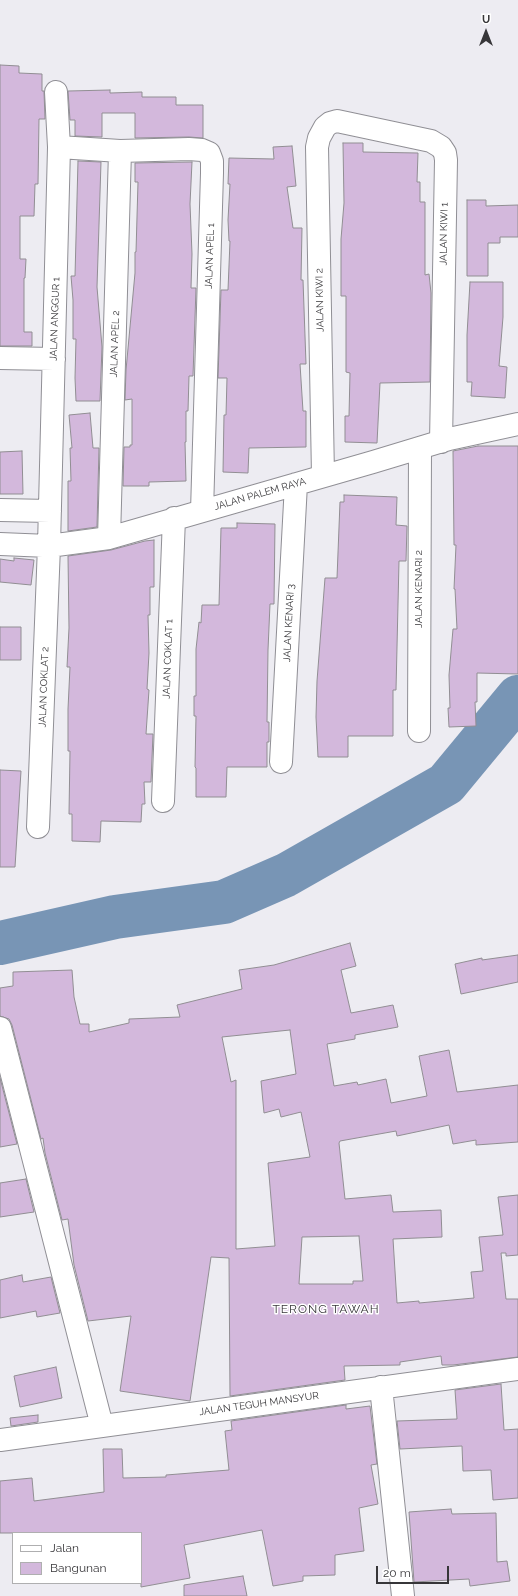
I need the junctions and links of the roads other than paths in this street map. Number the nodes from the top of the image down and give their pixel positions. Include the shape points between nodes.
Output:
1 (56, 92) dead end
2 (325, 127) joint
3 (59, 147) junction
4 (120, 151) junction
5 (0, 358) edge
6 (54, 359) junction
7 (518, 424) edge
8 (441, 442) junction
9 (420, 448) junction
10 (323, 476) junction
11 (296, 484) junction
12 (0, 510) edge
13 (50, 511) junction
14 (202, 511) junction
15 (174, 518) junction
16 (109, 538) junction
17 (0, 544) edge
18 (49, 546) junction
19 (419, 730) dead end
20 (282, 762) dead end
21 (163, 801) dead end
22 (38, 827) dead end
23 (0, 1028) edge
24 (518, 1369) edge
25 (381, 1387) junction
26 (102, 1426) junction
27 (0, 1440) edge
28 (403, 1596) edge

1 - 3 street, JALAN ANGGUR 1
2 - 8 street, JALAN KIWI 1 via 330,122 337,121 431,141 441,147 445,154
2 - 10 street, JALAN KIWI 2 via 317,147
3 - 4 street, JALAN APEL 1
3 - 6 street, JALAN ANGGUR 1
4 - 14 street, JALAN APEL 1 via 202,150 209,153 212,161
4 - 16 street, JALAN APEL 2
5 - 6 street
6 - 13 street, JALAN ANGGUR 1
7 - 8 street, JALAN PALEM RAYA
8 - 9 street, JALAN PALEM RAYA
9 - 10 street, JALAN PALEM RAYA
9 - 19 street, JALAN KENARI 2
10 - 11 street, JALAN PALEM RAYA
11 - 14 street, JALAN PALEM RAYA
11 - 20 street, JALAN KENARI 3
12 - 13 street
13 - 18 street, JALAN ANGGUR 1
14 - 15 street, JALAN PALEM RAYA
15 - 16 street, JALAN PALEM RAYA
15 - 21 street, JALAN COKLAT 1
16 - 18 street, JALAN PALEM RAYA
17 - 18 street, JALAN PALEM RAYA
18 - 22 street, JALAN COKLAT 2
23 - 26 street
24 - 25 street, JALAN TEGUH MANSYUR
25 - 26 street, JALAN TEGUH MANSYUR
25 - 28 street
26 - 27 street, JALAN TEGUH MANSYUR

